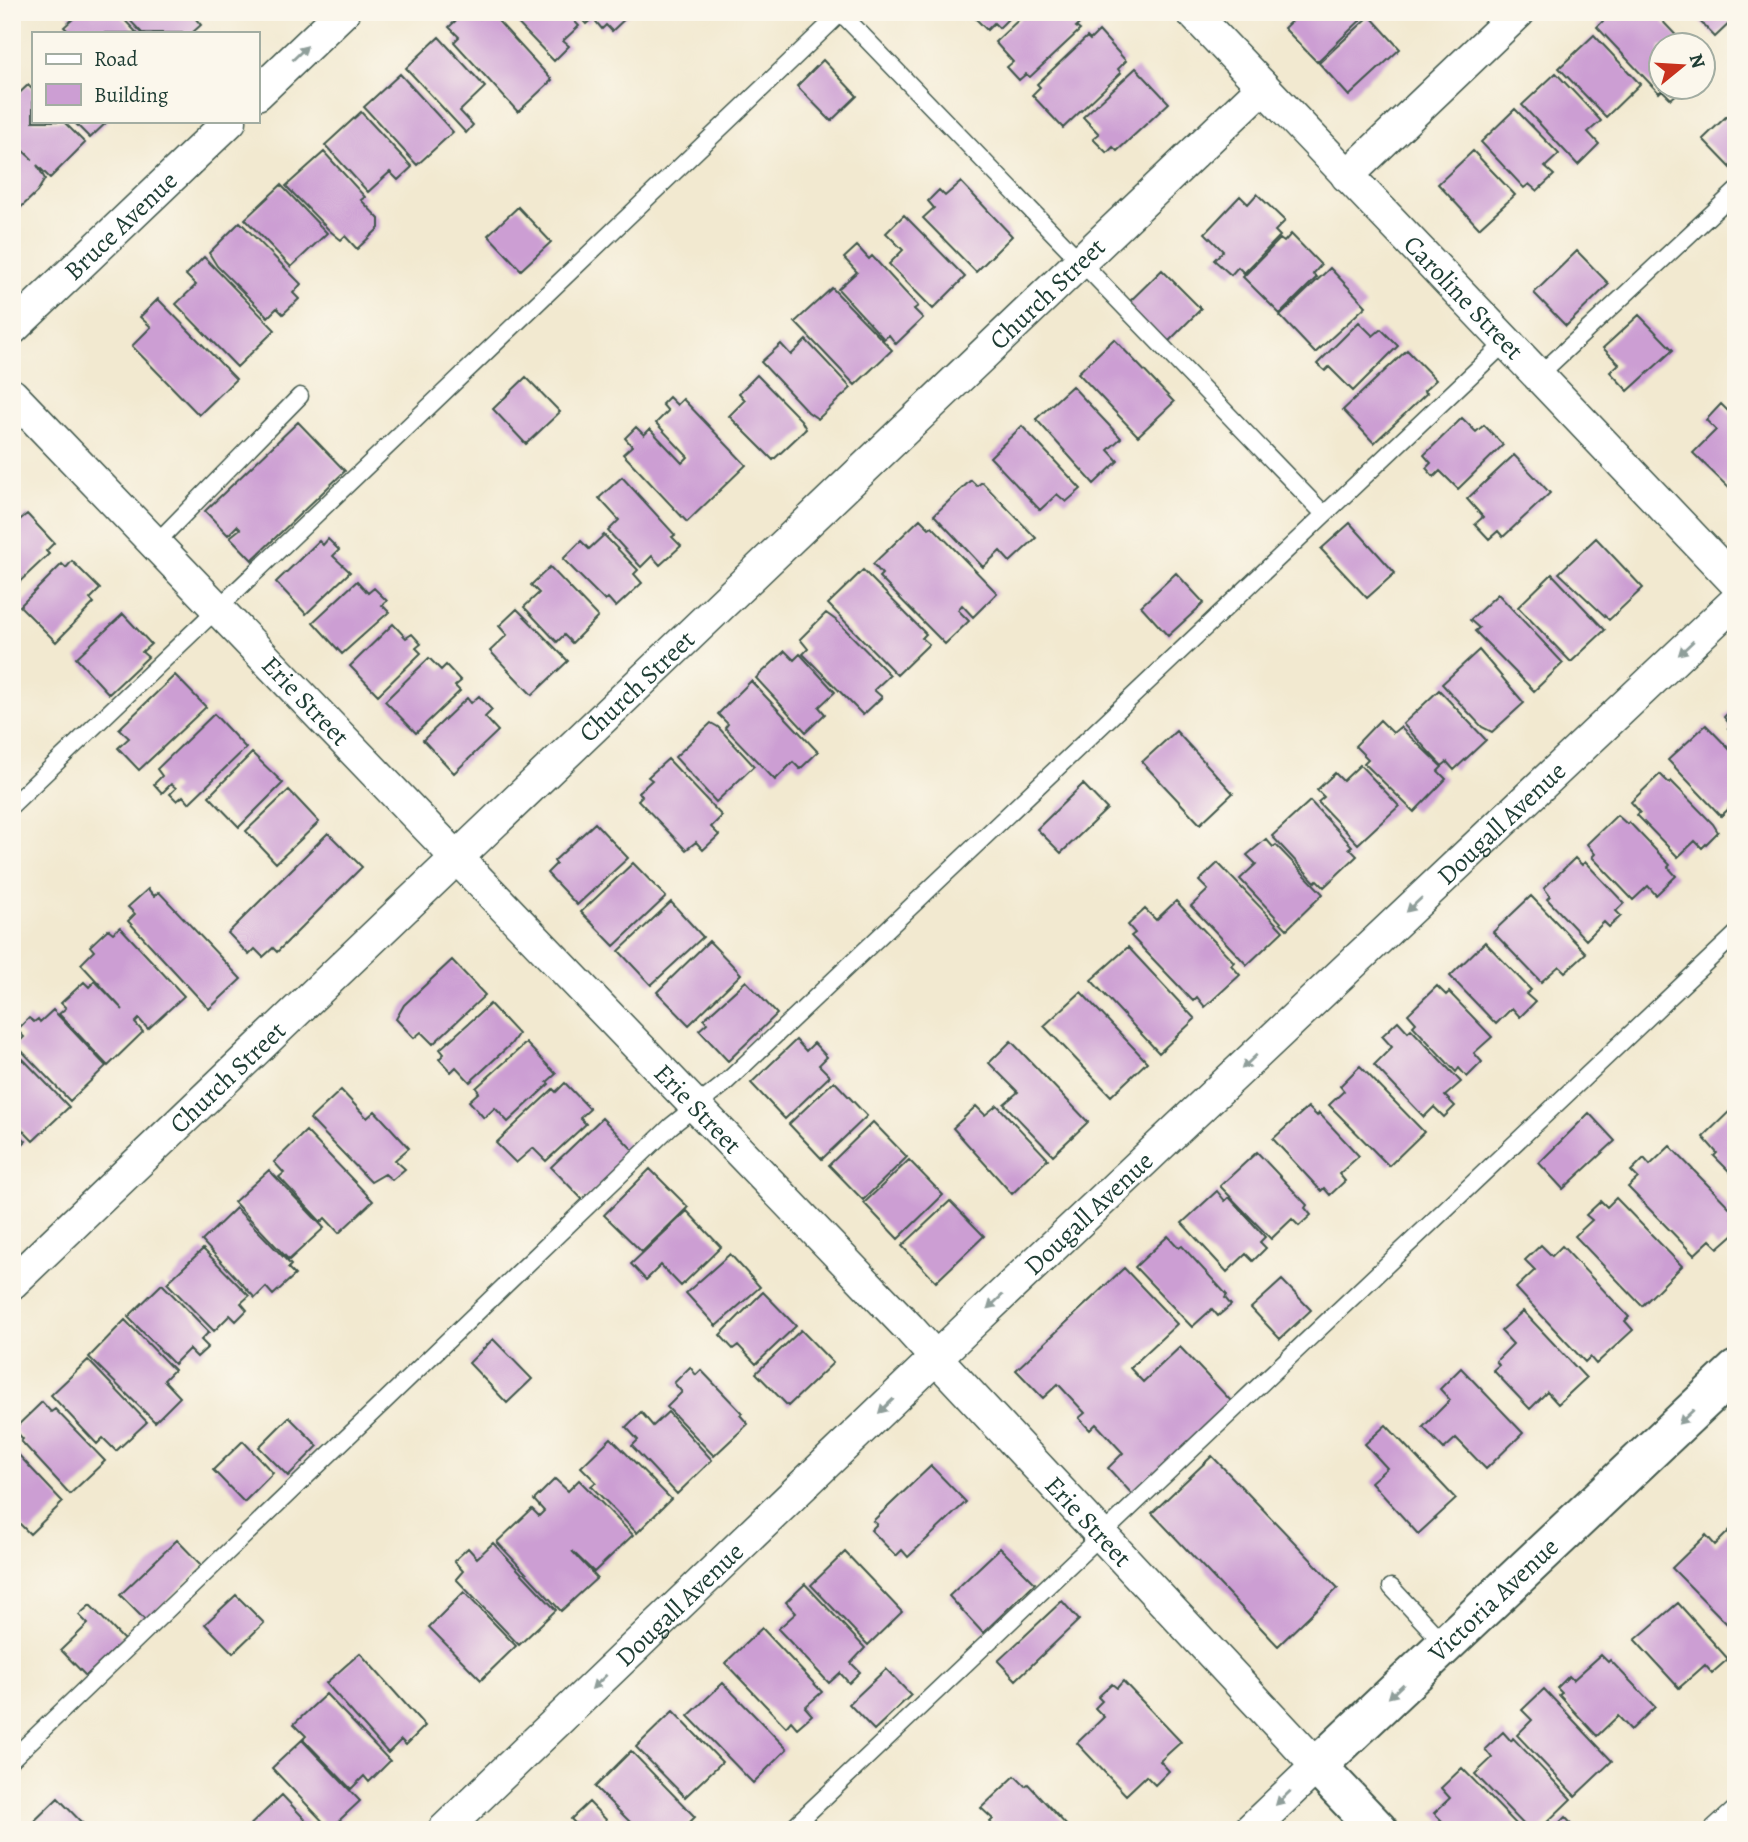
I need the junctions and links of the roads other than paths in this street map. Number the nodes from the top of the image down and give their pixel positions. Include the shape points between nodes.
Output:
1 (343, 12) edge
2 (1192, 12) edge
3 (1519, 12) edge
4 (842, 13) edge
5 (1263, 88) junction
6 (259, 92) edge
7 (229, 122) edge
8 (1347, 176) junction
9 (1736, 191) edge
10 (1081, 262) junction
11 (12, 329) edge
12 (1506, 342) junction
13 (1538, 376) junction
14 (12, 395) edge
15 (300, 396) dead end
16 (1324, 514) junction
17 (155, 544) junction
18 (1736, 583) edge
19 (1736, 601) edge
20 (217, 609) junction
21 (12, 805) edge
22 (456, 859) junction
23 (1736, 934) edge
24 (695, 1107) junction
25 (12, 1283) edge
26 (936, 1359) junction
27 (1736, 1370) edge
28 (1101, 1535) junction
29 (1391, 1587) dead end
30 (1445, 1645) junction
31 (12, 1759) edge
32 (1317, 1766) junction
33 (1736, 1808) edge
34 (444, 1830) edge
35 (790, 1830) edge
36 (1250, 1830) edge
37 (1378, 1830) edge
38 (1712, 1830) edge

6 -> 1 street
2 - 5 street, Caroline Street
3 - 8 street
4 - 10 lane
4 - 20 lane
5 - 8 street, Caroline Street
5 - 10 street, Church Street
7 - 11 street, Bruce Avenue
8 - 12 street, Caroline Street
9 - 13 lane
10 - 16 lane
10 - 22 street, Church Street
12 - 13 street, Caroline Street
12 - 16 lane
13 - 18 street, Caroline Street
14 - 17 street, Erie Street
15 - 17 lane
16 - 24 lane
17 - 20 street, Erie Street
19 -> 26 street, Dougall Avenue
20 - 21 lane
20 - 22 street, Erie Street
22 - 24 street, Erie Street
22 - 25 street, Church Street
23 - 28 lane
24 - 26 street, Erie Street
24 - 31 lane
26 - 28 street, Erie Street
26 -> 34 street, Dougall Avenue
27 -> 30 street, Victoria Avenue
28 - 32 street, Erie Street
28 - 35 lane
29 - 30 lane
30 -> 32 street, Victoria Avenue
32 -> 36 street, Victoria Avenue
32 - 37 street, Erie Street
33 - 38 lane

